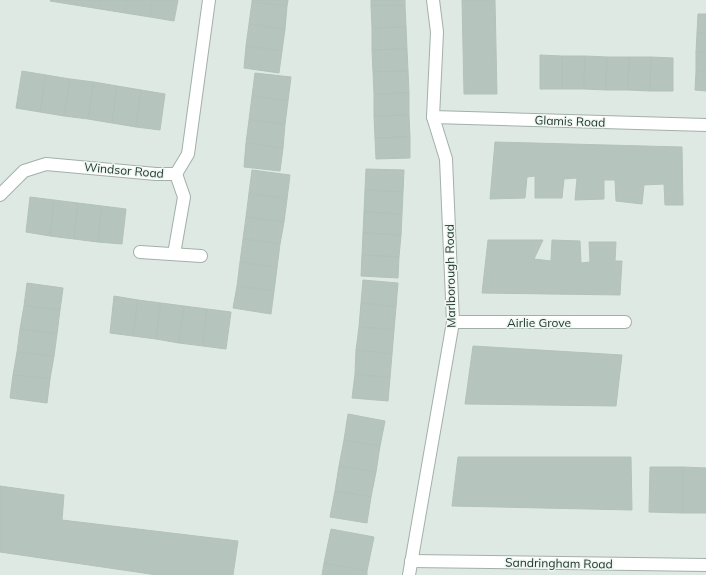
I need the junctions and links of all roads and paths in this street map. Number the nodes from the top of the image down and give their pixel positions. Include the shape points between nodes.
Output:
1 (209, 0) edge
2 (433, 0) edge
3 (433, 117) junction
4 (706, 125) edge
5 (176, 174) junction
6 (0, 195) edge
7 (140, 252) dead end
8 (174, 254) junction
9 (201, 256) dead end
10 (453, 322) junction
11 (625, 322) dead end
12 (411, 561) junction
13 (706, 565) edge
14 (409, 575) edge

1 - 5 street, Windsor Road via 188,154
2 - 3 street, Marlborough Road via 437,32
3 - 4 street, Glamis Road
3 - 10 street, Marlborough Road via 446,159
5 - 6 street, Windsor Road via 46,164 24,171
5 - 8 street via 184,196
7 - 8 street
8 - 9 street
10 - 11 street, Airlie Grove
10 - 12 street, Marlborough Road
12 - 13 street, Sandringham Road
12 - 14 street, Marlborough Road

